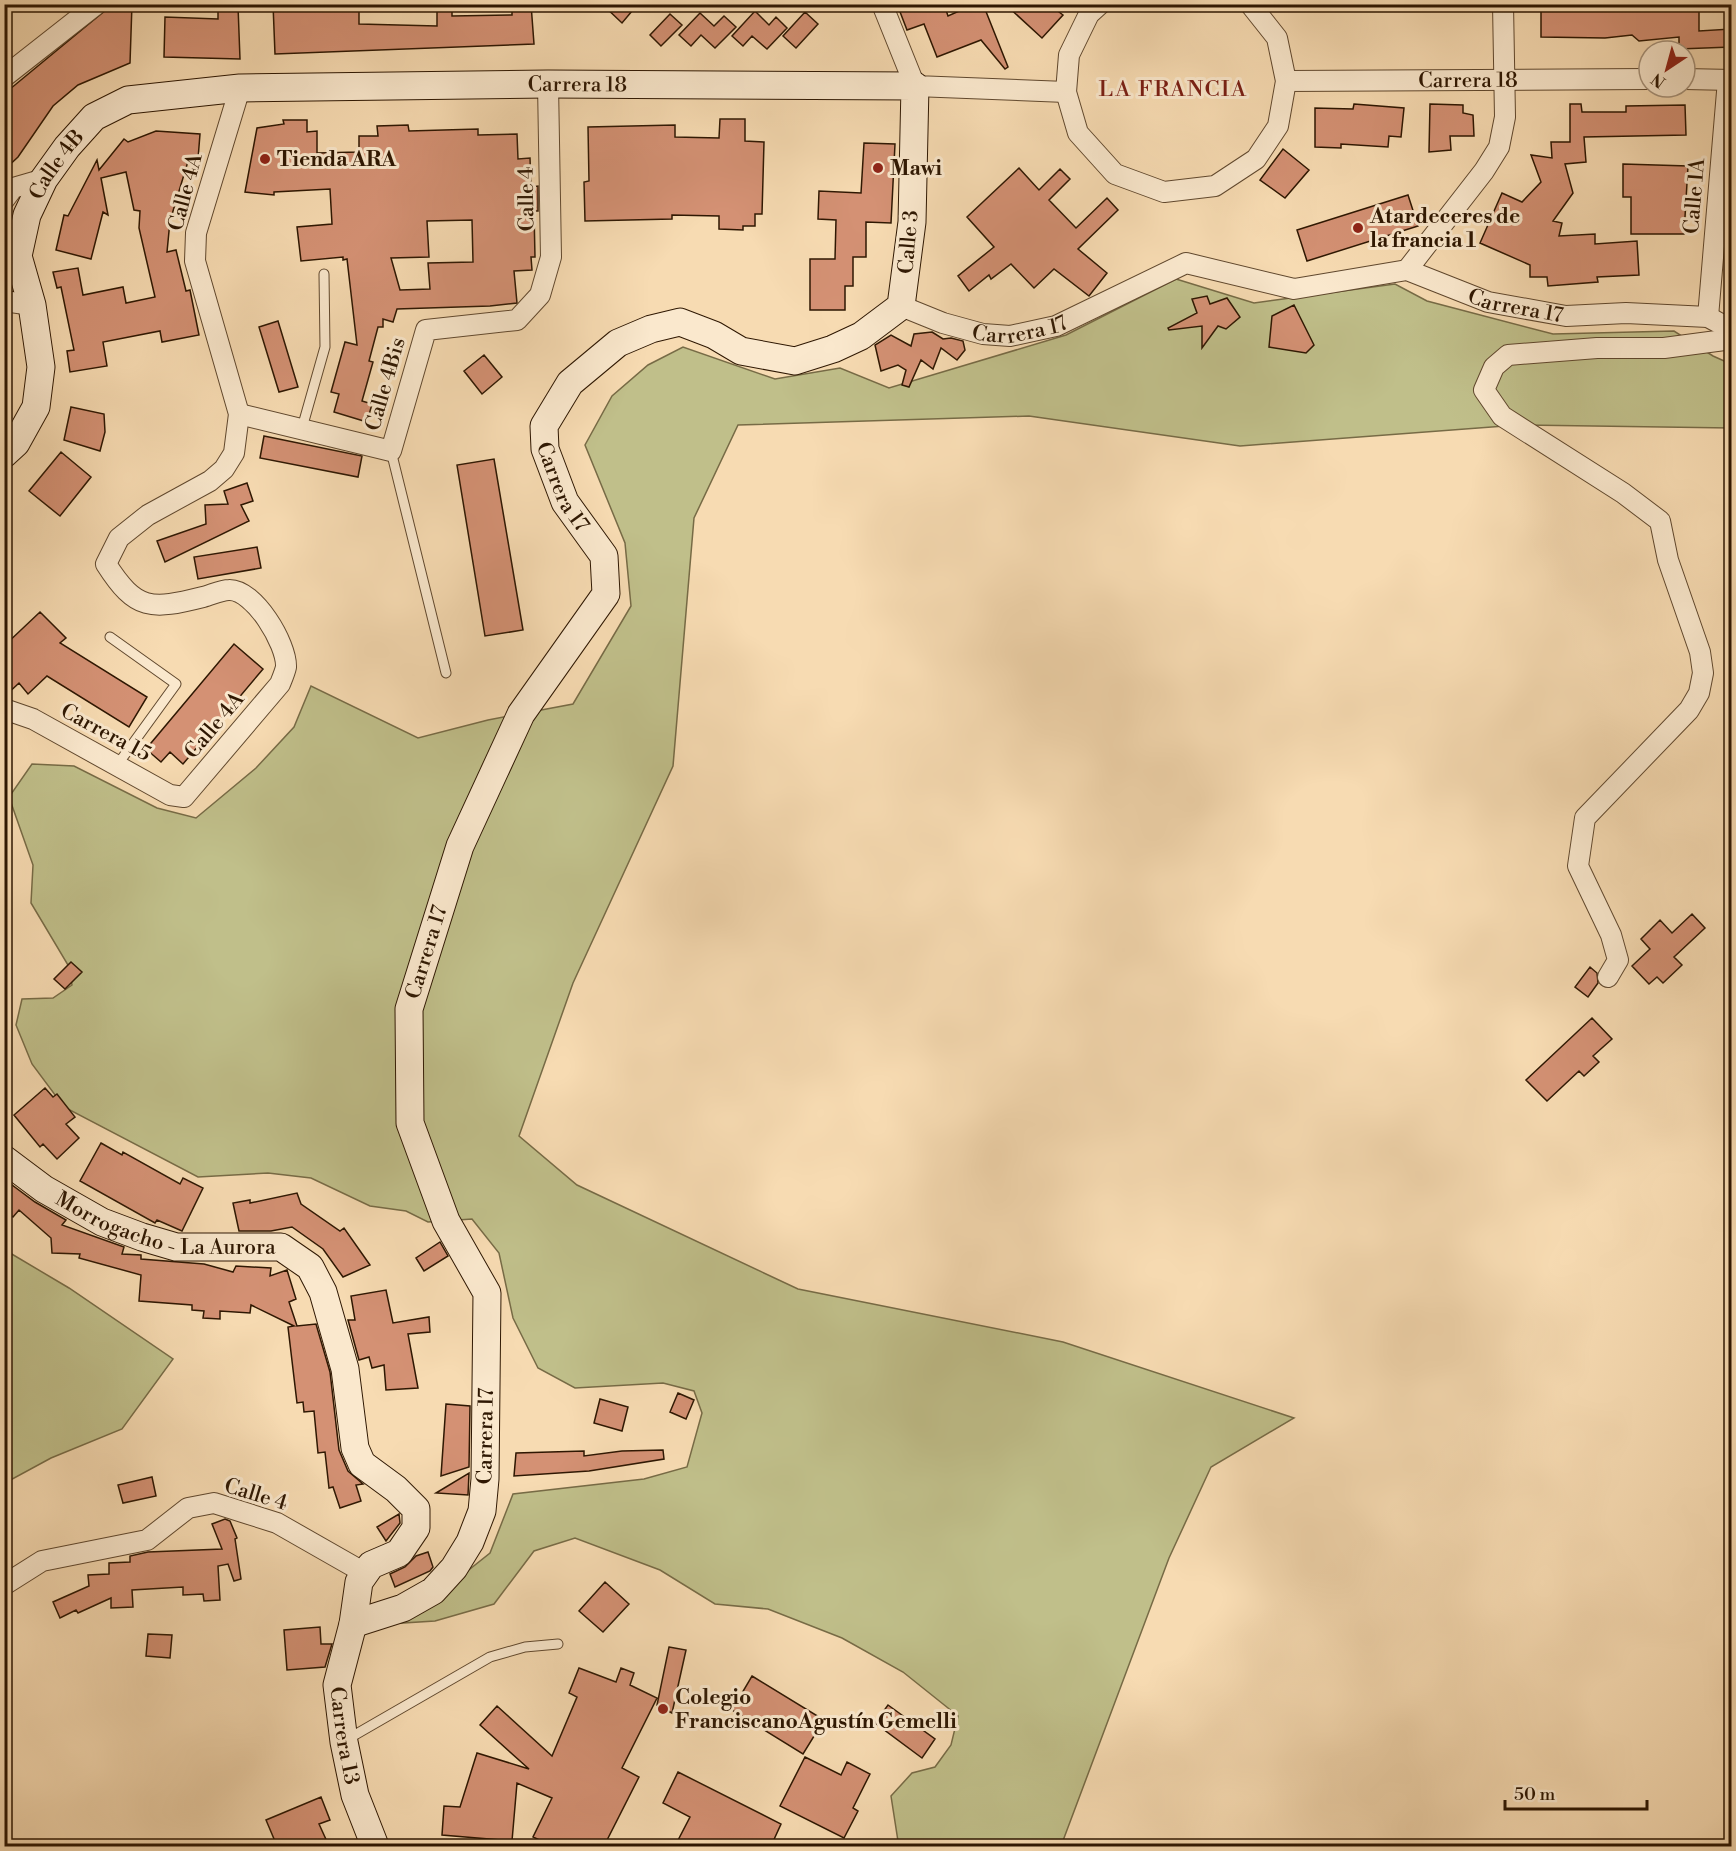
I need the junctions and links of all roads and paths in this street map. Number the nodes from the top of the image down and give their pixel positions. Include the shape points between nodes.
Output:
1 (97, 4) edge
2 (882, 4) edge
3 (1100, 4) edge
4 (1250, 4) edge
5 (1503, 4) edge
6 (4, 77) edge
7 (1504, 79) junction
8 (1637, 79) edge
9 (1697, 80) edge
10 (1730, 80) edge
11 (1286, 81) junction
12 (548, 84) junction
13 (915, 86) junction
14 (240, 88) junction
15 (1066, 92) junction
16 (94, 117) joint
17 (44, 179) junction
18 (4, 200) edge
19 (1407, 270) junction
20 (324, 274) dead end
21 (4, 301) edge
22 (32, 305) junction
23 (901, 306) junction
24 (1708, 317) junction
25 (426, 330) joint
26 (1731, 330) edge
27 (1731, 339) edge
28 (239, 414) junction
29 (302, 428) junction
30 (391, 452) junction
31 (4, 454) edge
32 (110, 638) dead end
33 (446, 673) dead end
34 (4, 709) edge
35 (118, 764) junction
36 (184, 797) joint
37 (1608, 977) dead end
38 (4, 1159) edge
39 (363, 1572) junction
40 (4, 1585) edge
41 (353, 1624) junction
42 (558, 1644) dead end
43 (344, 1742) junction
44 (375, 1846) edge

1 - 6 street
2 - 13 street, Calle 3
3 - 15 street via 1089,14 1069,55
4 - 11 street via 1276,38
5 - 7 street
7 - 8 street, Carrera 18
7 - 11 street, Carrera 18
7 - 19 street via 1499,147
9 - 10 street
10 - 24 street, Calle 1A
11 - 15 street via 1278,126 1256,159 1215,186 1164,192 1115,174 1078,133
12 - 13 street, Carrera 18
12 - 14 street, Carrera 18
12 - 25 street, Calle 4 via 551,257 540,295 517,321
13 - 15 street, Carrera 18
13 - 23 street, Calle 3 via 912,222
14 - 16 street, Carrera 18 via 128,100
14 - 28 street, Calle 4A via 196,233 195,261
16 - 17 street, Calle 4B
17 - 18 street via 13,188
17 - 22 street, Calle 4B via 27,215 18,256
19 - 23 street, Carrera 17 via 1294,289 1186,264 1056,326 1010,336 983,334 943,323
19 - 24 street, Carrera 17 via 1488,302 1566,316 1626,313
20 - 29 lane via 325,347
21 - 22 street
22 - 31 street, Calle 4B via 40,367 36,407 16,443
23 - 41 street, Carrera 17 via 861,336 795,361 741,351 680,322 651,329 618,342 570,383 544,426 545,449 565,502 604,556 606,594 521,714 460,846 409,1009 410,1123 446,1221 487,1293 482,1511 465,1551 433,1592 403,1608
24 - 26 street, Carrera 17
25 - 30 street, Calle 4Bis
27 - 37 street via 1664,348 1597,348 1508,355 1494,367 1484,390 1502,416 1660,521 1668,560 1700,652 1703,673 1699,693 1689,710 1585,818 1578,866 1618,960
28 - 29 street
28 - 36 street, Calle 4A via 234,453 224,469 118,538 106,564 121,588 146,604 164,605 230,590 245,594 258,606 281,644 286,666 280,684
29 - 30 street
30 - 33 lane
32 - 35 lane via 176,684
34 - 35 street, Carrera 15 via 33,719
35 - 36 street, Carrera 15 via 170,795
38 - 39 street, Morrogacho - La Aurora via 44,1189 102,1222 142,1237 176,1247 281,1247 310,1267 323,1292 345,1368 358,1456 362,1464 416,1509 416,1528 399,1553
39 - 40 street, Calle 4 via 277,1523 214,1503 188,1508 147,1540 42,1561
39 - 41 street
41 - 43 street, Carrera 13 via 337,1685
42 - 43 lane via 525,1647 490,1657
43 - 44 street, Carrera 13 via 354,1795

